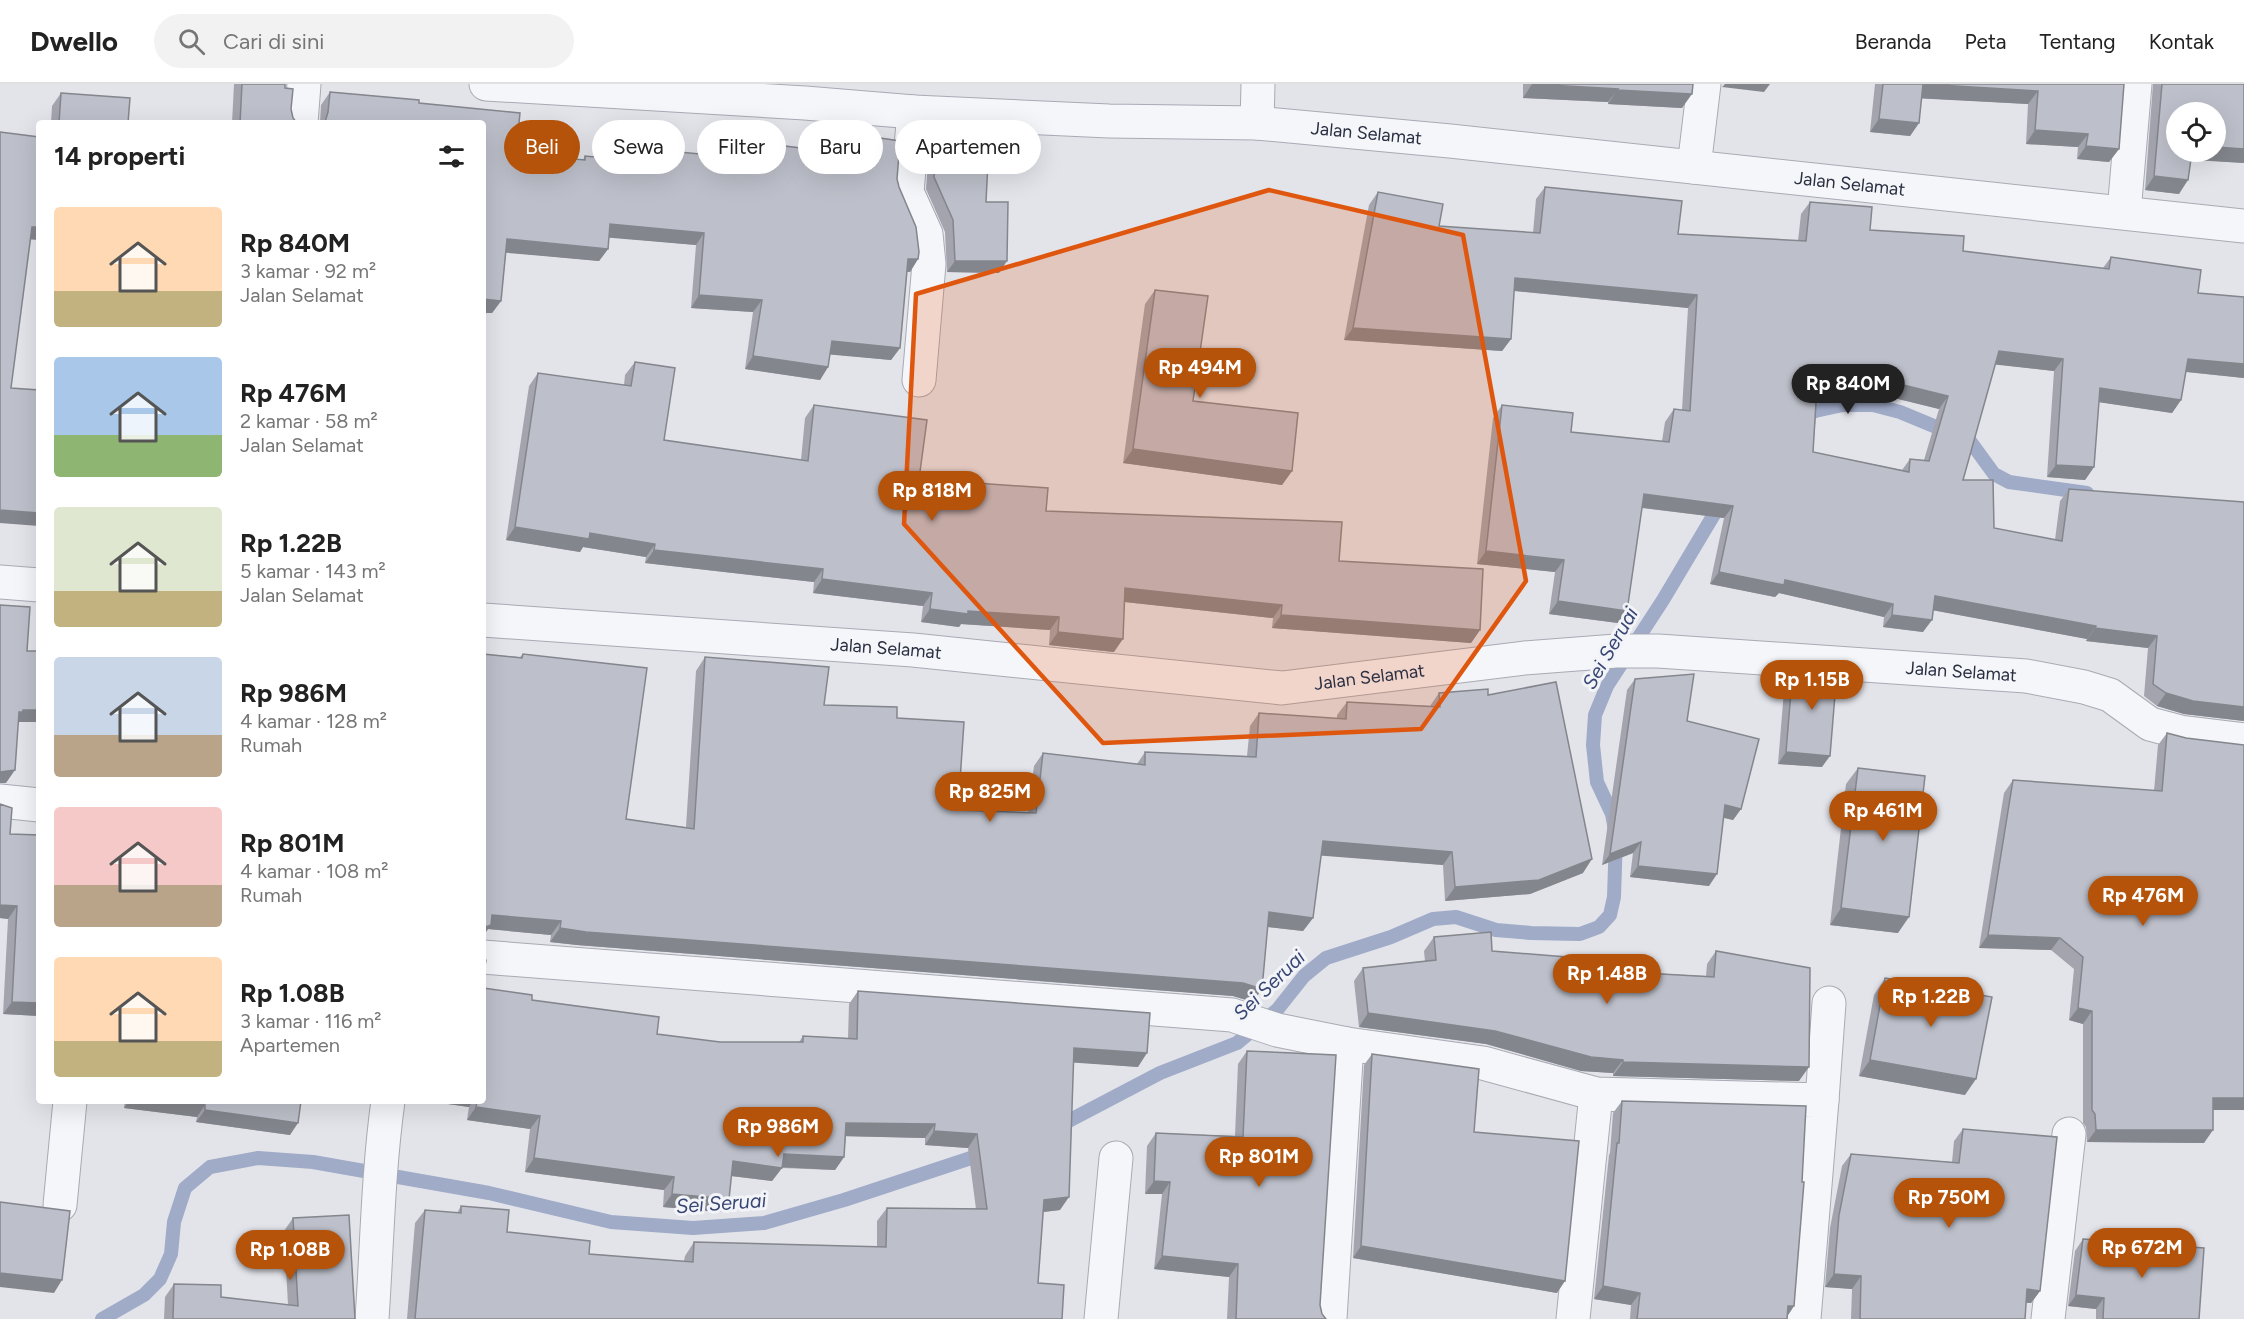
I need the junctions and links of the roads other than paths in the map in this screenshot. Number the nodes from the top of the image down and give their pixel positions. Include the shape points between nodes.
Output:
1 (304, 84) edge
2 (486, 84) edge
3 (1258, 84) edge
4 (1704, 84) edge
5 (2135, 84) edge
6 (806, 93) edge
7 (914, 112) junction
8 (301, 120) edge
9 (1257, 123) junction
10 (1694, 167) junction
11 (2124, 212) junction
12 (2244, 226) edge
13 (919, 380) dead end
14 (0, 582) edge
15 (36, 585) edge
16 (486, 620) edge
17 (2244, 740) edge
18 (0, 801) edge
19 (36, 805) edge
20 (486, 957) edge
21 (1829, 1003) dead end
22 (1347, 1044) junction
23 (1596, 1094) junction
24 (1822, 1100) junction
25 (70, 1104) edge
26 (388, 1104) edge
27 (2069, 1134) dead end
28 (1116, 1158) dead end
29 (60, 1205) dead end
30 (372, 1319) edge
31 (1101, 1319) edge
32 (1330, 1319) edge
33 (1573, 1319) edge
34 (1804, 1319) edge
35 (2048, 1319) edge

1 - 8 street
2 - 6 street, Jalan Selamat
3 - 9 street
4 - 10 street
5 - 11 street
6 - 7 street, Jalan Selamat
7 - 9 street, Jalan Selamat
7 - 13 street via 907,192 926,234 929,264
9 - 10 street, Jalan Selamat
10 - 11 street, Jalan Selamat
11 - 12 street, Jalan Selamat
14 - 15 street
16 - 17 street, Jalan Selamat via 913,650 1282,688 1524,658 1616,651 2026,676 2110,695 2150,724
18 - 19 street
20 - 22 street via 1232,1015 1277,1030
21 - 24 street
22 - 23 street via 1483,1063
22 - 32 street
23 - 24 street
23 - 33 street
24 - 34 street
25 - 29 street
26 - 30 street
27 - 35 street
28 - 31 street

